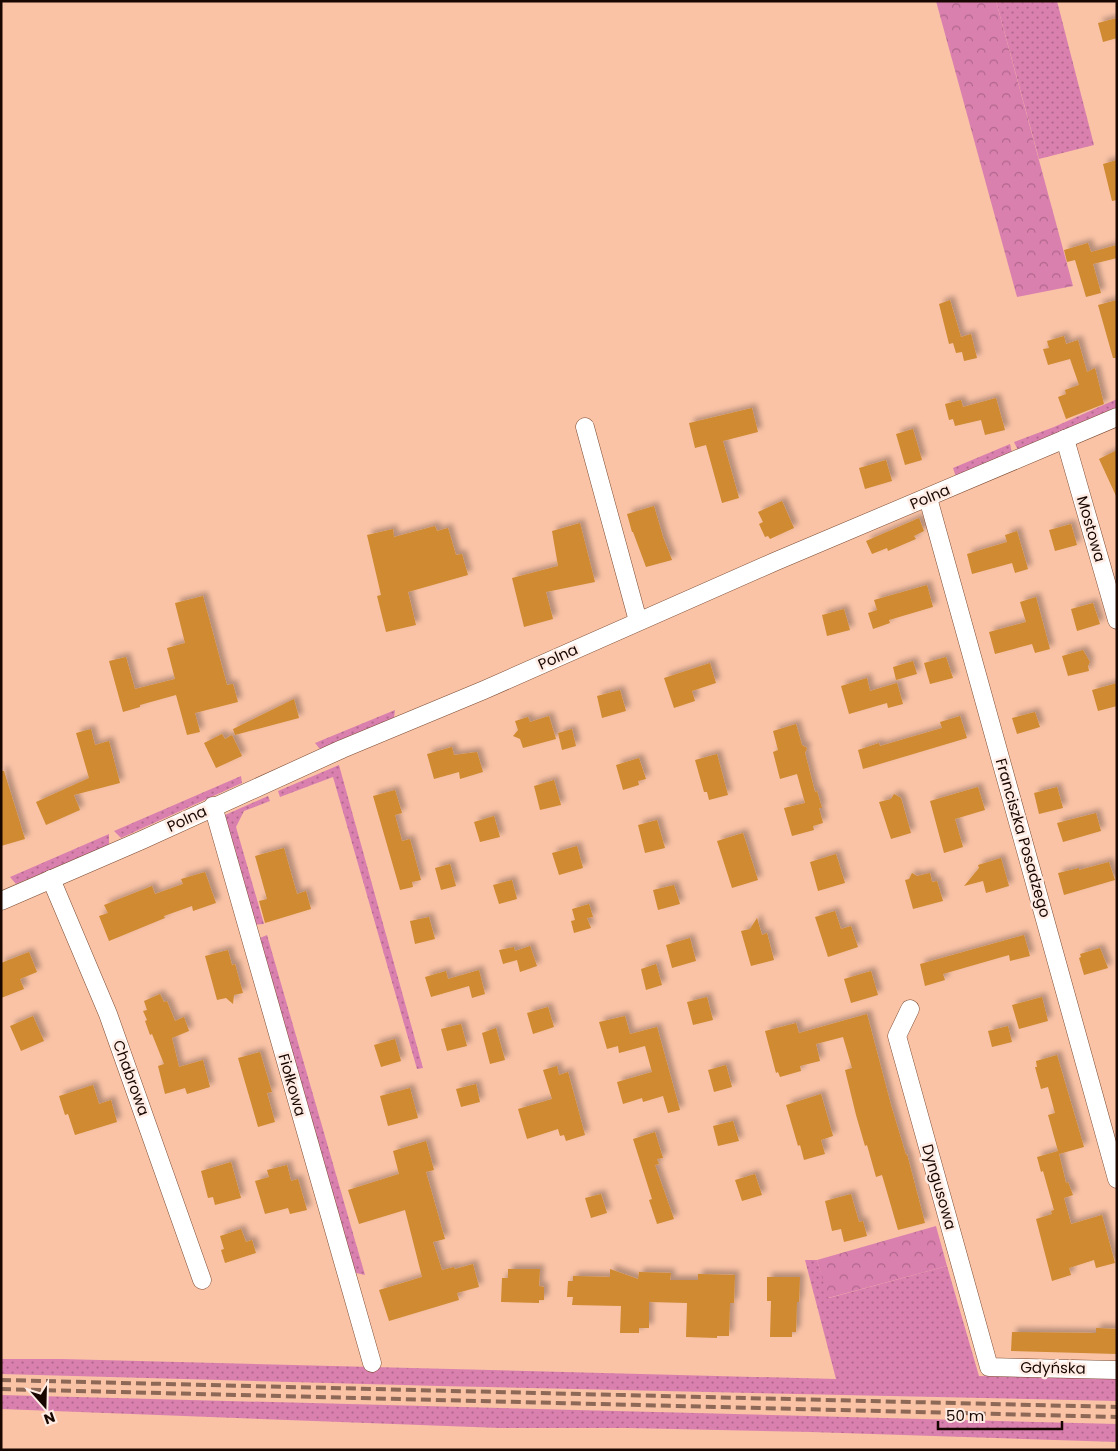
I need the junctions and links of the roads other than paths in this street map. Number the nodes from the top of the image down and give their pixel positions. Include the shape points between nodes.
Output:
1 (1117, 417) edge
2 (585, 427) dead end
3 (1065, 439) junction
4 (928, 498) junction
5 (1117, 620) edge
6 (638, 621) junction
7 (213, 806) junction
8 (51, 879) junction
9 (1, 901) edge
10 (910, 1009) dead end
11 (1117, 1179) edge
12 (202, 1280) dead end
13 (372, 1363) dead end
14 (989, 1367) joint
15 (1117, 1370) edge

1 - 3 street, Polna
2 - 6 street
3 - 4 street, Polna
3 - 5 street, Mostowa
4 - 6 street, Polna
4 - 11 street, Franciszka Posadzego
6 - 7 street, Polna
7 - 8 street, Polna
7 - 13 street, Fiołkowa
8 - 9 street, Polna
8 - 12 street, Chabrowa via 108,1014
10 - 14 street, Dyngusowa via 897,1036
14 - 15 street, Gdyńska

